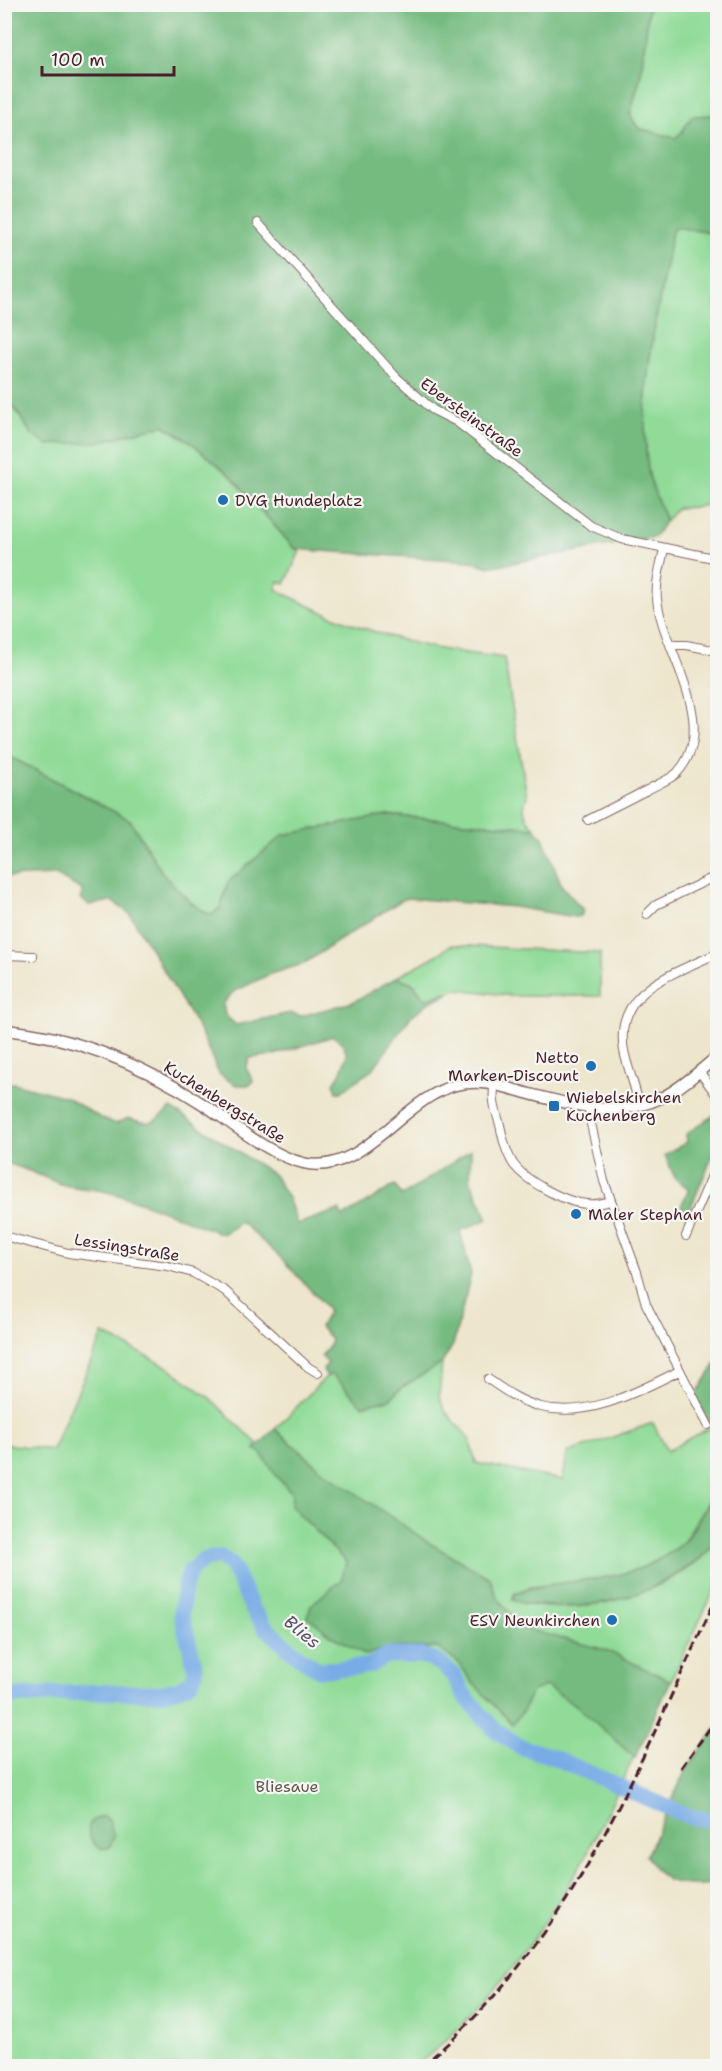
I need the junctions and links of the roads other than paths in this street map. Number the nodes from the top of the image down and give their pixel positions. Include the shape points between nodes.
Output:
1 (258, 223) dead end
2 (664, 549) junction
3 (717, 559) edge
4 (674, 645) junction
5 (717, 651) edge
6 (588, 820) dead end
7 (717, 875) edge
8 (647, 914) dead end
9 (717, 953) edge
10 (4, 955) edge
11 (33, 956) dead end
12 (4, 1030) edge
13 (717, 1056) edge
14 (699, 1071) junction
15 (495, 1084) junction
16 (717, 1097) edge
17 (639, 1106) junction
18 (590, 1108) junction
19 (717, 1162) edge
20 (610, 1201) junction
21 (4, 1236) edge
22 (686, 1236) dead end
23 (679, 1371) junction
24 (318, 1373) dead end
25 (488, 1379) dead end
26 (708, 1425) dead end

1 - 2 street, Ebersteinstraße via 396,377 433,410 457,422 591,526 622,539
2 - 3 street, Ebersteinstraße
2 - 4 street via 657,599
4 - 5 street
4 - 6 street via 698,712 699,736 693,754 674,776
7 - 8 street via 657,904
9 - 17 street via 649,987 627,1014 624,1053
10 - 11 street
12 - 15 main road, Kuchenbergstraße via 70,1043 137,1067 177,1088 268,1148 309,1165 349,1157 445,1088 469,1082
13 - 14 main road, Kuchenbergstraße
14 - 16 street
14 - 17 main road, Kuchenbergstraße via 662,1098
15 - 18 main road, Kuchenbergstraße
15 - 20 street via 494,1103 507,1150 522,1174 574,1202 590,1205
17 - 18 main road, Kuchenbergstraße
18 - 20 street
19 - 22 street
20 - 23 street via 646,1304
21 - 24 street, Lessingstraße via 47,1249 194,1273 225,1291
23 - 25 street via 600,1405 571,1409 530,1404
23 - 26 street

